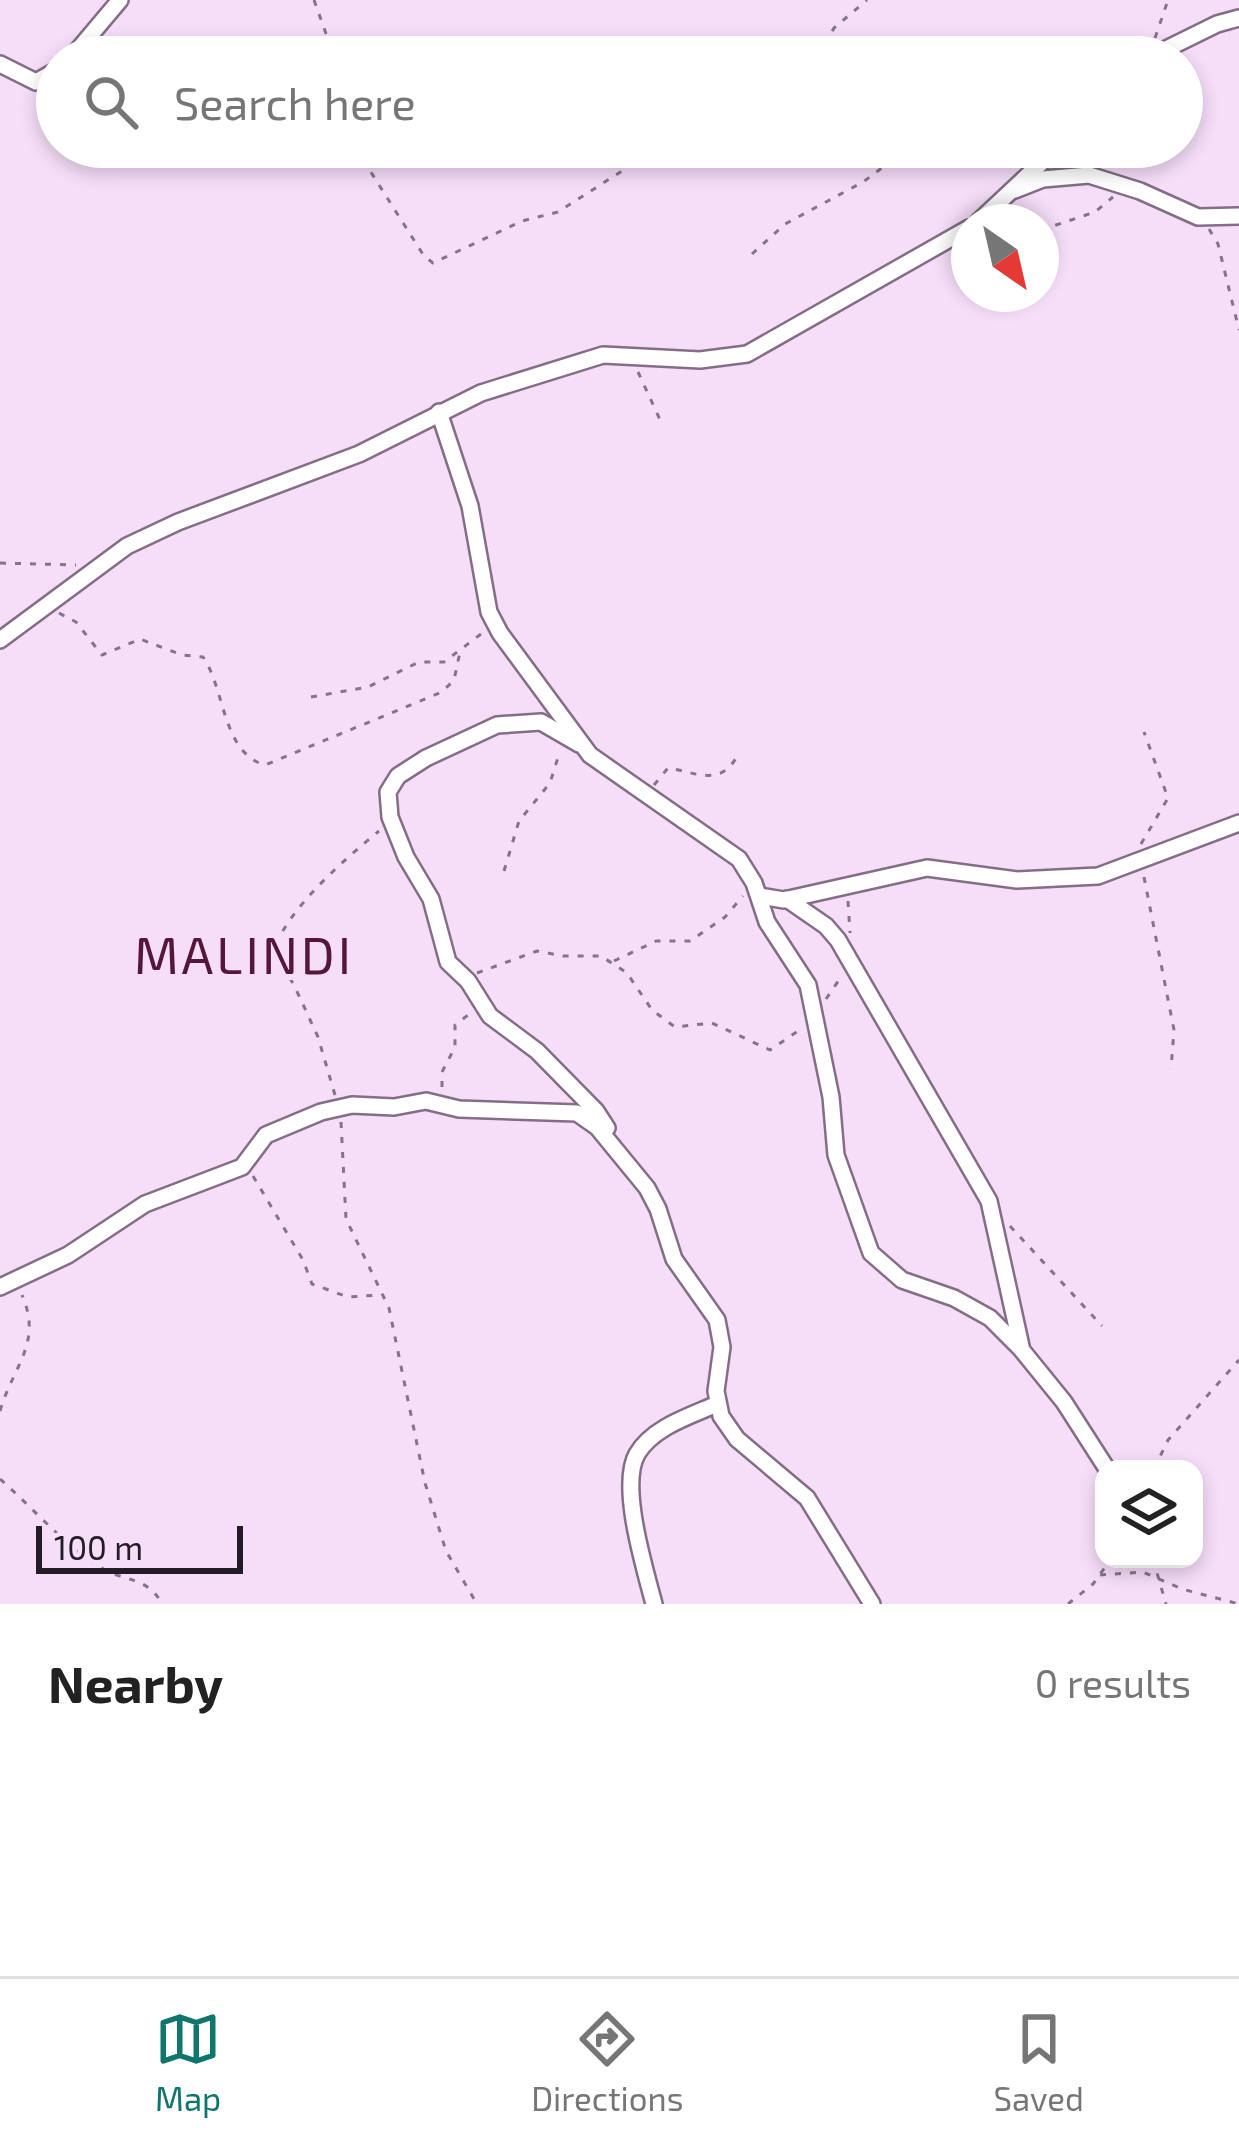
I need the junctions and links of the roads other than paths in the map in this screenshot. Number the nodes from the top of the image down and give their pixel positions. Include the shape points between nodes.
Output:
1 (120, 0) edge
2 (1239, 19) edge
3 (90, 36) edge
4 (1183, 36) edge
5 (0, 64) edge
6 (36, 81) edge
7 (1037, 168) edge
8 (1016, 190) junction
9 (999, 204) edge
10 (1239, 216) edge
11 (951, 238) edge
12 (439, 412) junction
13 (0, 640) edge
14 (581, 745) junction
15 (1239, 823) edge
16 (757, 889) junction
17 (787, 899) junction
18 (611, 1146) junction
19 (8, 1284) edge
20 (1022, 1349) junction
21 (717, 1404) junction
22 (1101, 1460) edge
23 (654, 1604) edge
24 (872, 1604) edge

1 - 3 street
2 - 4 street
5 - 6 street
7 - 8 street
8 - 9 street
8 - 10 street via 1089,175 1202,218
11 - 12 street via 747,354 603,355
12 - 13 street via 358,454 178,522 98,564
12 - 14 street via 470,506 492,619
14 - 16 street via 729,851
14 - 18 street via 534,721 497,725 390,784 391,818 431,898 446,958 490,1016 596,1111
15 - 17 street via 1098,876 1018,880 927,868
16 - 17 street via 769,900
16 - 20 street via 766,922 806,978 836,1155 871,1253 902,1280 977,1307
17 - 20 street via 826,926 849,960 994,1214
18 - 19 street via 577,1113 426,1101 339,1107 270,1132 245,1164 145,1204
18 - 21 street via 647,1187 674,1259 717,1320
20 - 22 street
21 - 23 street via 665,1428 632,1467
21 - 24 street via 737,1438 807,1498

